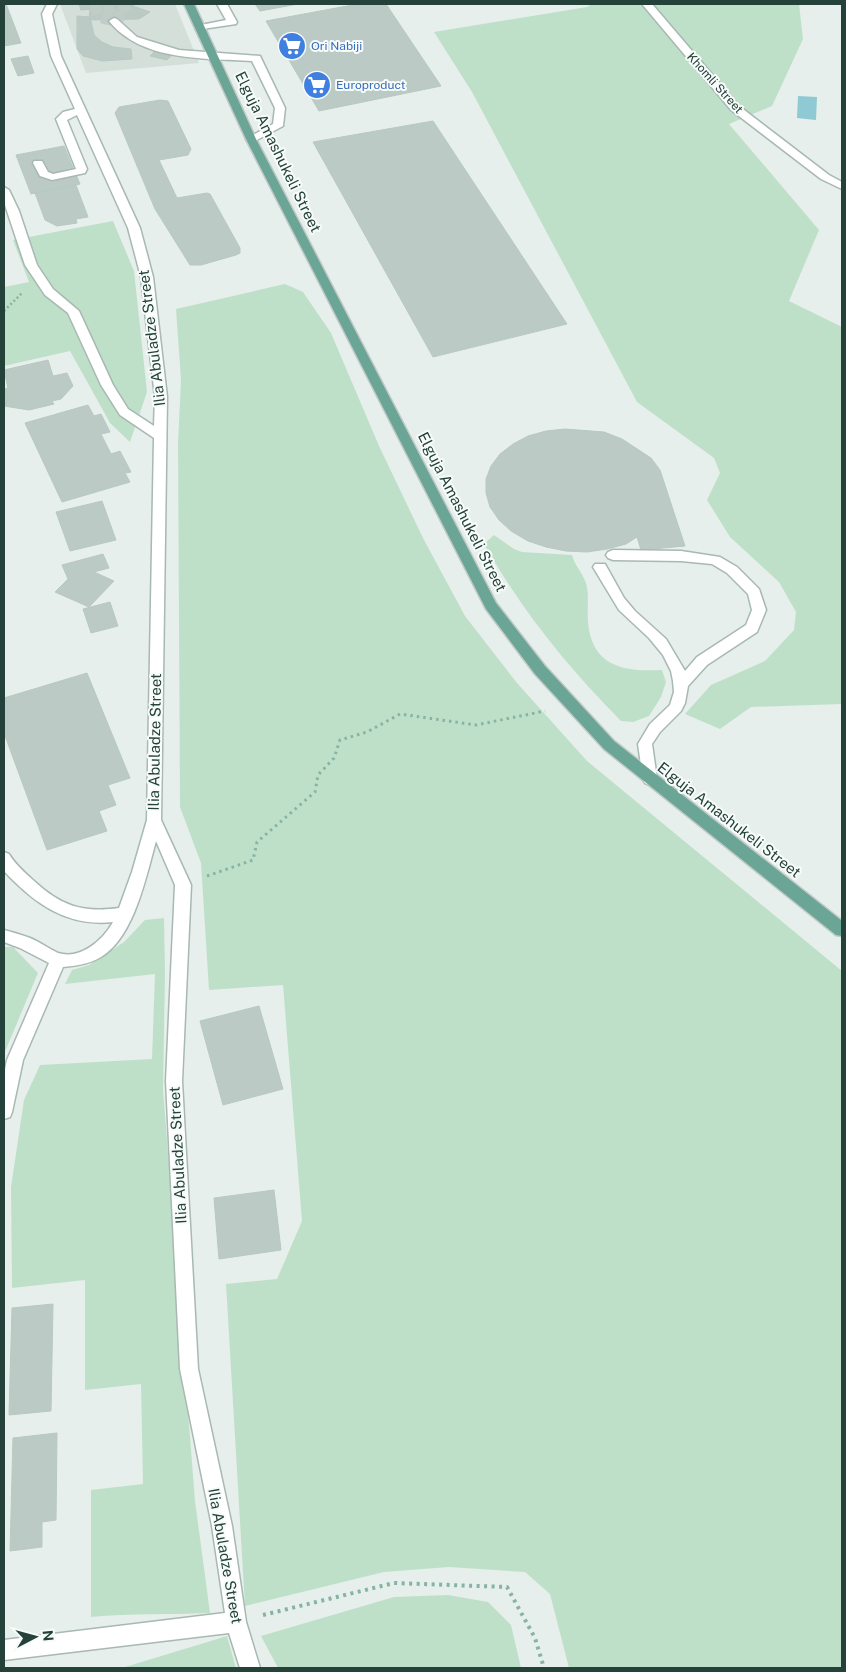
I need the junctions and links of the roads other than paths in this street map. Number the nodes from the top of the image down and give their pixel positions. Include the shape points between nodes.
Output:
1 (52, 4) edge
2 (189, 4) edge
3 (222, 4) edge
4 (647, 4) edge
5 (114, 21) tunnel mouth
6 (200, 28) junction
7 (213, 55) junction
8 (81, 111) junction
9 (251, 139) junction
10 (38, 163) dead end
11 (842, 186) edge
12 (4, 190) edge
13 (160, 436) junction
14 (613, 555) dead end
15 (600, 566) dead end
16 (681, 684) junction
17 (650, 779) junction
18 (154, 820) junction
19 (4, 858) edge
20 (126, 914) junction
21 (842, 930) edge
22 (4, 936) edge
23 (58, 960) junction
24 (4, 1112) edge
25 (236, 1622) junction
26 (4, 1650) edge
27 (250, 1668) edge

1 - 8 street, Ilia Abuladze Street via 47,14 56,56
2 - 6 main road, Elguja Amashukeli Street
3 - 6 street via 232,22
4 - 11 street, Khomli Street via 735,108 825,177
5 - 7 street via 133,39 178,53
6 - 7 main road, Elguja Amashukeli Street
7 - 9 main road, Elguja Amashukeli Street
7 - 9 street via 256,58 280,108 278,126
8 - 10 street via 67,114 60,120 81,171 52,177 44,174
8 - 13 street, Ilia Abuladze Street via 134,228 147,277 162,397
9 - 17 main road, Elguja Amashukeli Street via 492,606 558,690 609,745
12 - 13 street via 31,265 49,292 73,311 107,385 124,412
13 - 18 street, Ilia Abuladze Street
14 - 16 street via 715,560 732,570 754,592 758,610 752,628 702,661
15 - 16 street via 610,589 628,613 646,627 668,652 679,669
16 - 17 street via 678,704 645,744
17 - 21 main road, Elguja Amashukeli Street
18 - 20 street
18 - 25 street, Ilia Abuladze Street via 183,885 174,1081 189,1369 222,1526
19 - 20 street via 38,896 67,912 94,917
20 - 23 street via 97,952 77,960
22 - 23 street
23 - 24 street via 15,1060
25 - 26 street
25 - 27 street, Ilia Abuladze Street

